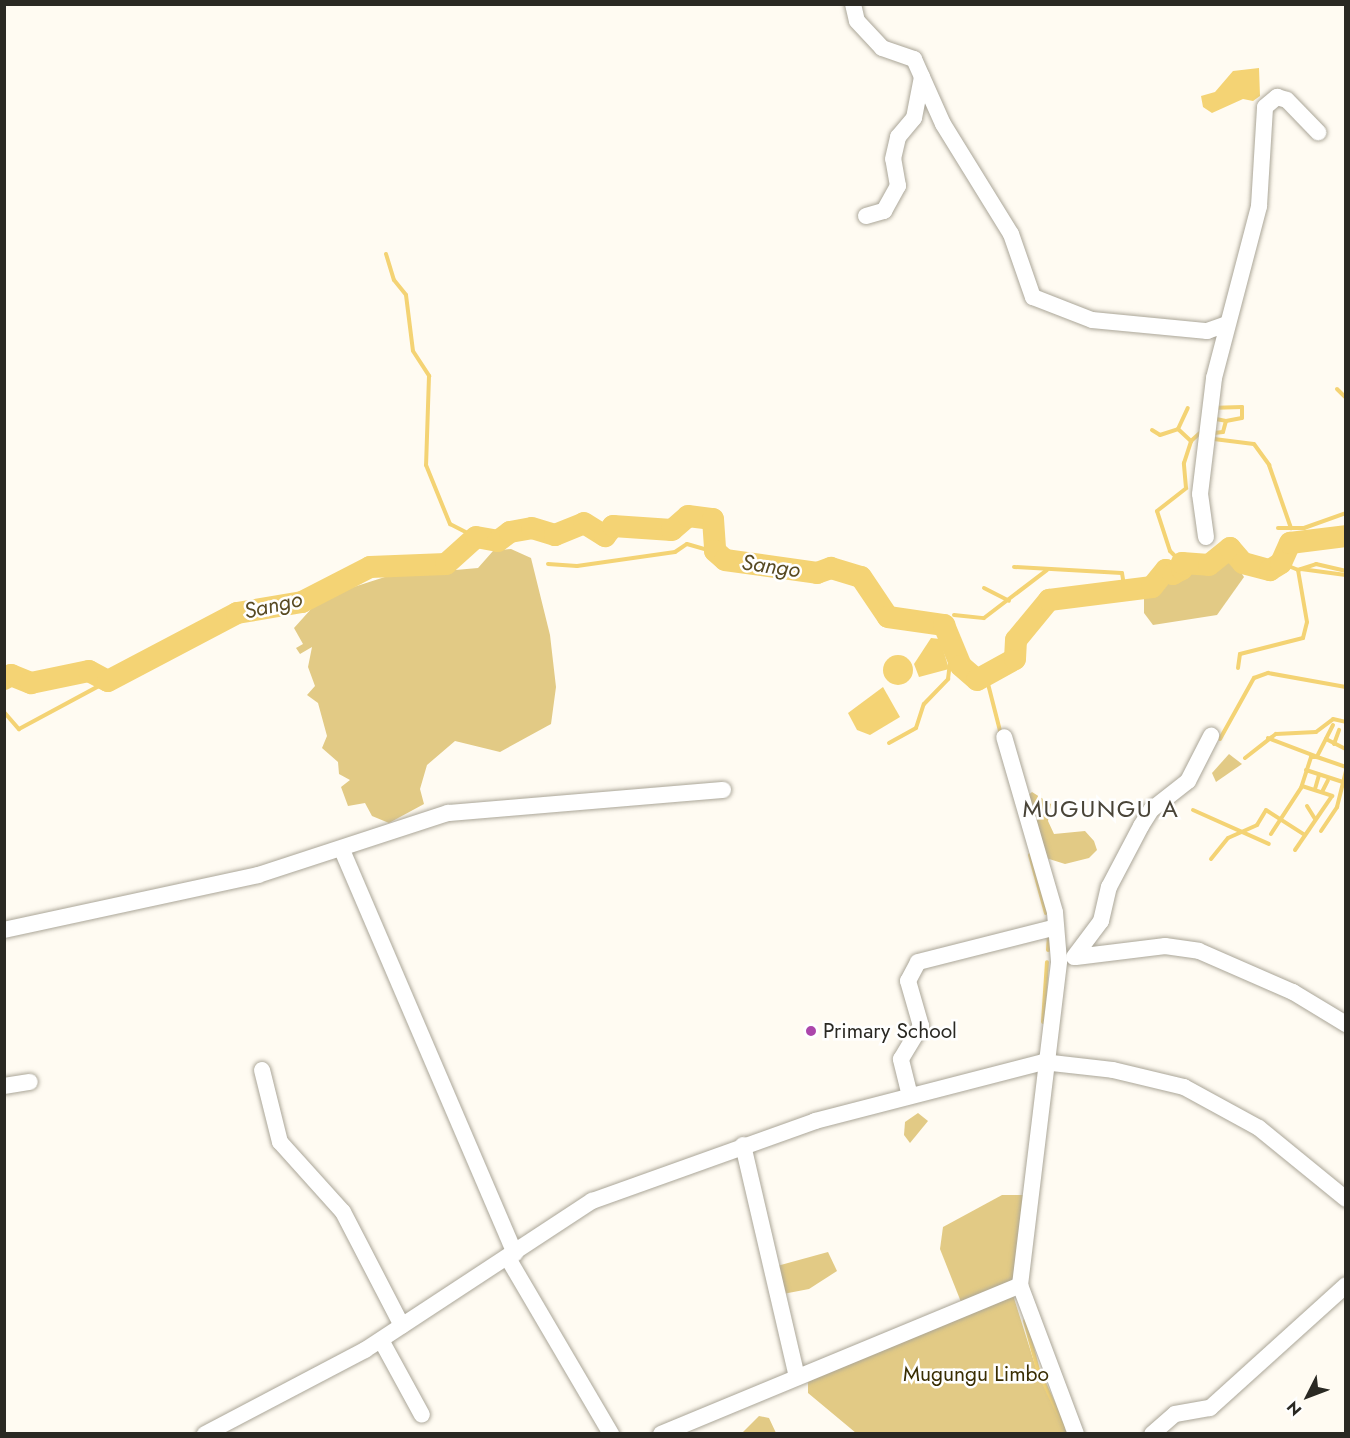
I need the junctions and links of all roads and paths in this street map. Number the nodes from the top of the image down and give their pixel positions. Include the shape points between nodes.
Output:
1 (853, 4) edge
2 (922, 77) junction
3 (1318, 132) dead end
4 (866, 216) dead end
5 (1227, 324) junction
6 (1207, 331) junction
7 (1222, 345) junction
8 (1206, 537) dead end
9 (1212, 736) dead end
10 (1004, 737) dead end
11 (723, 790) dead end
12 (342, 850) junction
13 (1056, 927) junction
14 (4, 930) edge
15 (1076, 957) junction
16 (1059, 961) junction
17 (1346, 1024) edge
18 (1042, 1062) junction
19 (262, 1070) dead end
20 (30, 1082) dead end
21 (4, 1086) edge
22 (910, 1096) junction
23 (743, 1145) junction
24 (1346, 1199) edge
25 (512, 1257) junction
26 (1020, 1285) junction
27 (1346, 1285) edge
28 (402, 1326) junction
29 (381, 1340) junction
30 (797, 1377) junction
31 (422, 1415) dead end
32 (206, 1434) edge
33 (611, 1434) edge
34 (661, 1434) edge
35 (1076, 1434) edge
36 (1152, 1434) edge

1 - 2 street via 857,21 882,48 914,59
2 - 4 street via 914,118 898,137 893,159 898,186 884,211
2 - 6 street via 960,153 1011,234 1033,297 1092,320
3 - 5 street via 1287,100 1277,97 1265,107 1259,207
5 - 6 street
5 - 7 street
6 - 7 street
7 - 8 street via 1200,494
9 - 15 street via 1188,781 1151,810 1141,826 1110,887 1101,921
10 - 13 street
11 - 12 street via 448,813
12 - 14 street via 258,875
12 - 25 street
13 - 16 street
13 - 22 street via 918,962 908,981 921,1026 901,1059
15 - 16 street
15 - 17 street via 1165,946 1199,951 1293,992
16 - 18 street
18 - 22 street
18 - 24 street via 1113,1070 1184,1087 1259,1128
18 - 26 street
19 - 28 street via 280,1142 343,1212
20 - 21 street
22 - 23 street
23 - 25 street via 592,1201
23 - 30 street
25 - 28 street
25 - 33 street
26 - 30 street
26 - 35 street
27 - 36 street via 1210,1408 1175,1414
28 - 29 street
29 - 31 street
29 - 32 street
30 - 34 street

